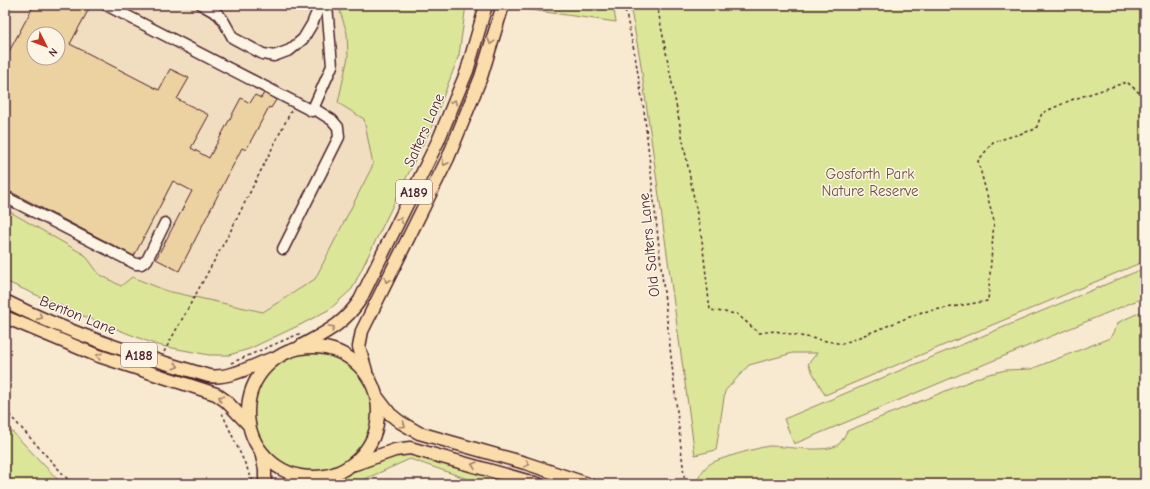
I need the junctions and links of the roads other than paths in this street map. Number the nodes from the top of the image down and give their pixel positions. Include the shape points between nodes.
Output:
1 (106, 5) edge
2 (202, 5) edge
3 (320, 5) edge
4 (327, 5) edge
5 (486, 5) edge
6 (503, 5) edge
7 (313, 108) junction
8 (5, 197) edge
9 (166, 224) dead end
10 (283, 249) dead end
11 (5, 301) edge
12 (5, 317) edge
13 (80, 334) junction
14 (75, 347) junction
15 (298, 348) junction
16 (278, 356) junction
17 (367, 375) junction
18 (377, 396) junction
19 (249, 425) junction
20 (261, 452) junction
21 (350, 466) junction
22 (335, 474) junction
23 (265, 484) edge
24 (315, 484) edge
25 (538, 484) edge
26 (588, 484) edge

1 - 7 lane via 312,111
2 - 3 lane via 218,14 234,38 263,54 274,56 290,50 303,39
4 - 7 lane via 332,66
15 -> 5 main road, Salters Lane / A189 via 335,327 352,312 360,300 438,141 466,71
6 -> 17 main road, Salters Lane / A189 via 481,77 448,158 362,332 359,347
7 - 10 lane via 332,120 338,127 339,138
8 - 9 lane via 136,264 147,260
11 -> 13 main road, Benton Lane / A188
12 - 14 main road, Benton Lane / A188
13 - 14 lane
13 -> 16 main road, Benton Lane / A188 via 159,362 216,377
19 -> 14 main road, Benton Lane / A188 via 216,394
15 - 16 main road, A189
15 - 17 main road, A189 via 309,346 337,351 352,359
16 - 19 main road, A189 via 263,370 252,386 248,406
17 - 18 main road, A189
18 - 21 main road, A189 via 378,419 372,440 359,459
18 -> 26 main road, A189 via 390,414 419,433
19 - 20 main road, A189 via 255,444
20 - 22 main road, A189 via 276,466 294,475 315,477
20 - 23 main road
21 - 22 main road, A189
25 -> 21 main road, A189 via 410,448 395,450
22 - 24 main road

